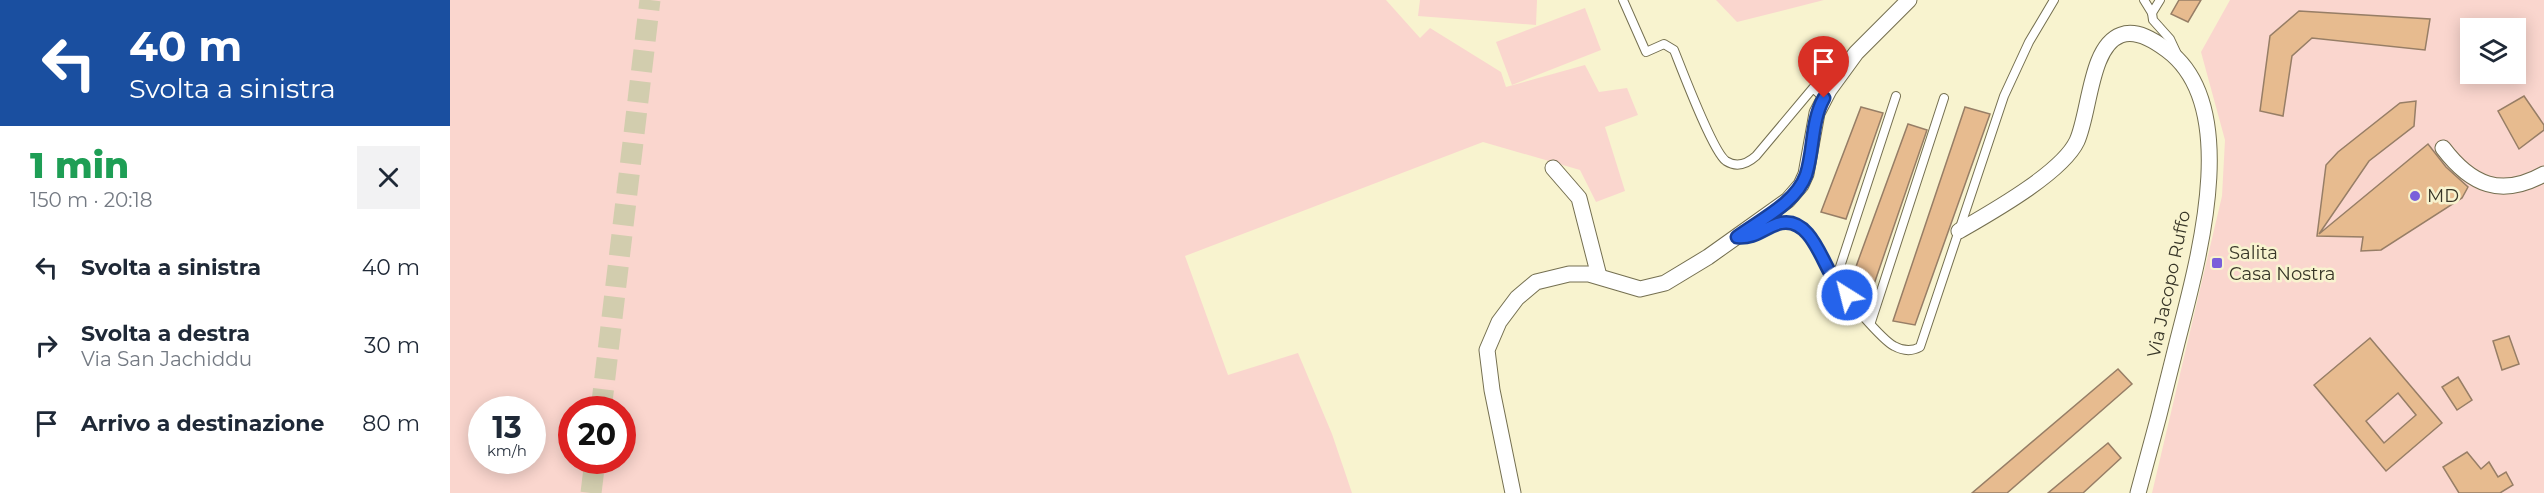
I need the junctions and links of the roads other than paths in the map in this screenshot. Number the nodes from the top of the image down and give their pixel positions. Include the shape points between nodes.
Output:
1 (1623, 0) edge
2 (1910, 0) edge
3 (2054, 0) edge
4 (2144, 0) edge
5 (2160, 0) edge
6 (2152, 13) junction
7 (2178, 59) junction
8 (1896, 96) dead end
9 (1824, 98) junction
10 (1944, 98) dead end
11 (2443, 148) dead end
12 (1553, 168) dead end
13 (2544, 174) edge
14 (1959, 231) junction
15 (1737, 237) junction
16 (1599, 276) junction
17 (1835, 282) junction
18 (1870, 322) junction
19 (1513, 493) edge
20 (2138, 493) edge

1 - 9 lane via 1646,52 1664,44 1674,50 1717,149 1729,163 1748,163 1756,156 1813,88
2 - 9 street via 1856,53
3 - 14 lane via 2004,96
4 - 6 lane
5 - 6 lane
6 - 7 lane
7 - 14 street, Via Jacopo Ruffo via 2139,35 2121,35 2113,40 2097,64 2088,110 2073,147 2014,199
7 - 20 street, Via Jacopo Ruffo via 2195,82 2205,117 2209,167 2205,221 2195,276
8 - 17 lane
9 - 15 street via 1801,185 1788,200
10 - 18 lane
11 - 13 street via 2472,177 2495,186 2521,185
12 - 16 street via 1579,198
14 - 18 lane via 1920,347 1913,351 1897,348
15 - 16 street via 1688,271 1652,288 1631,287
15 - 17 lane via 1752,237 1781,223 1793,224 1808,233
16 - 19 street via 1569,274 1536,282 1517,298 1490,339 1489,370
17 - 18 lane

